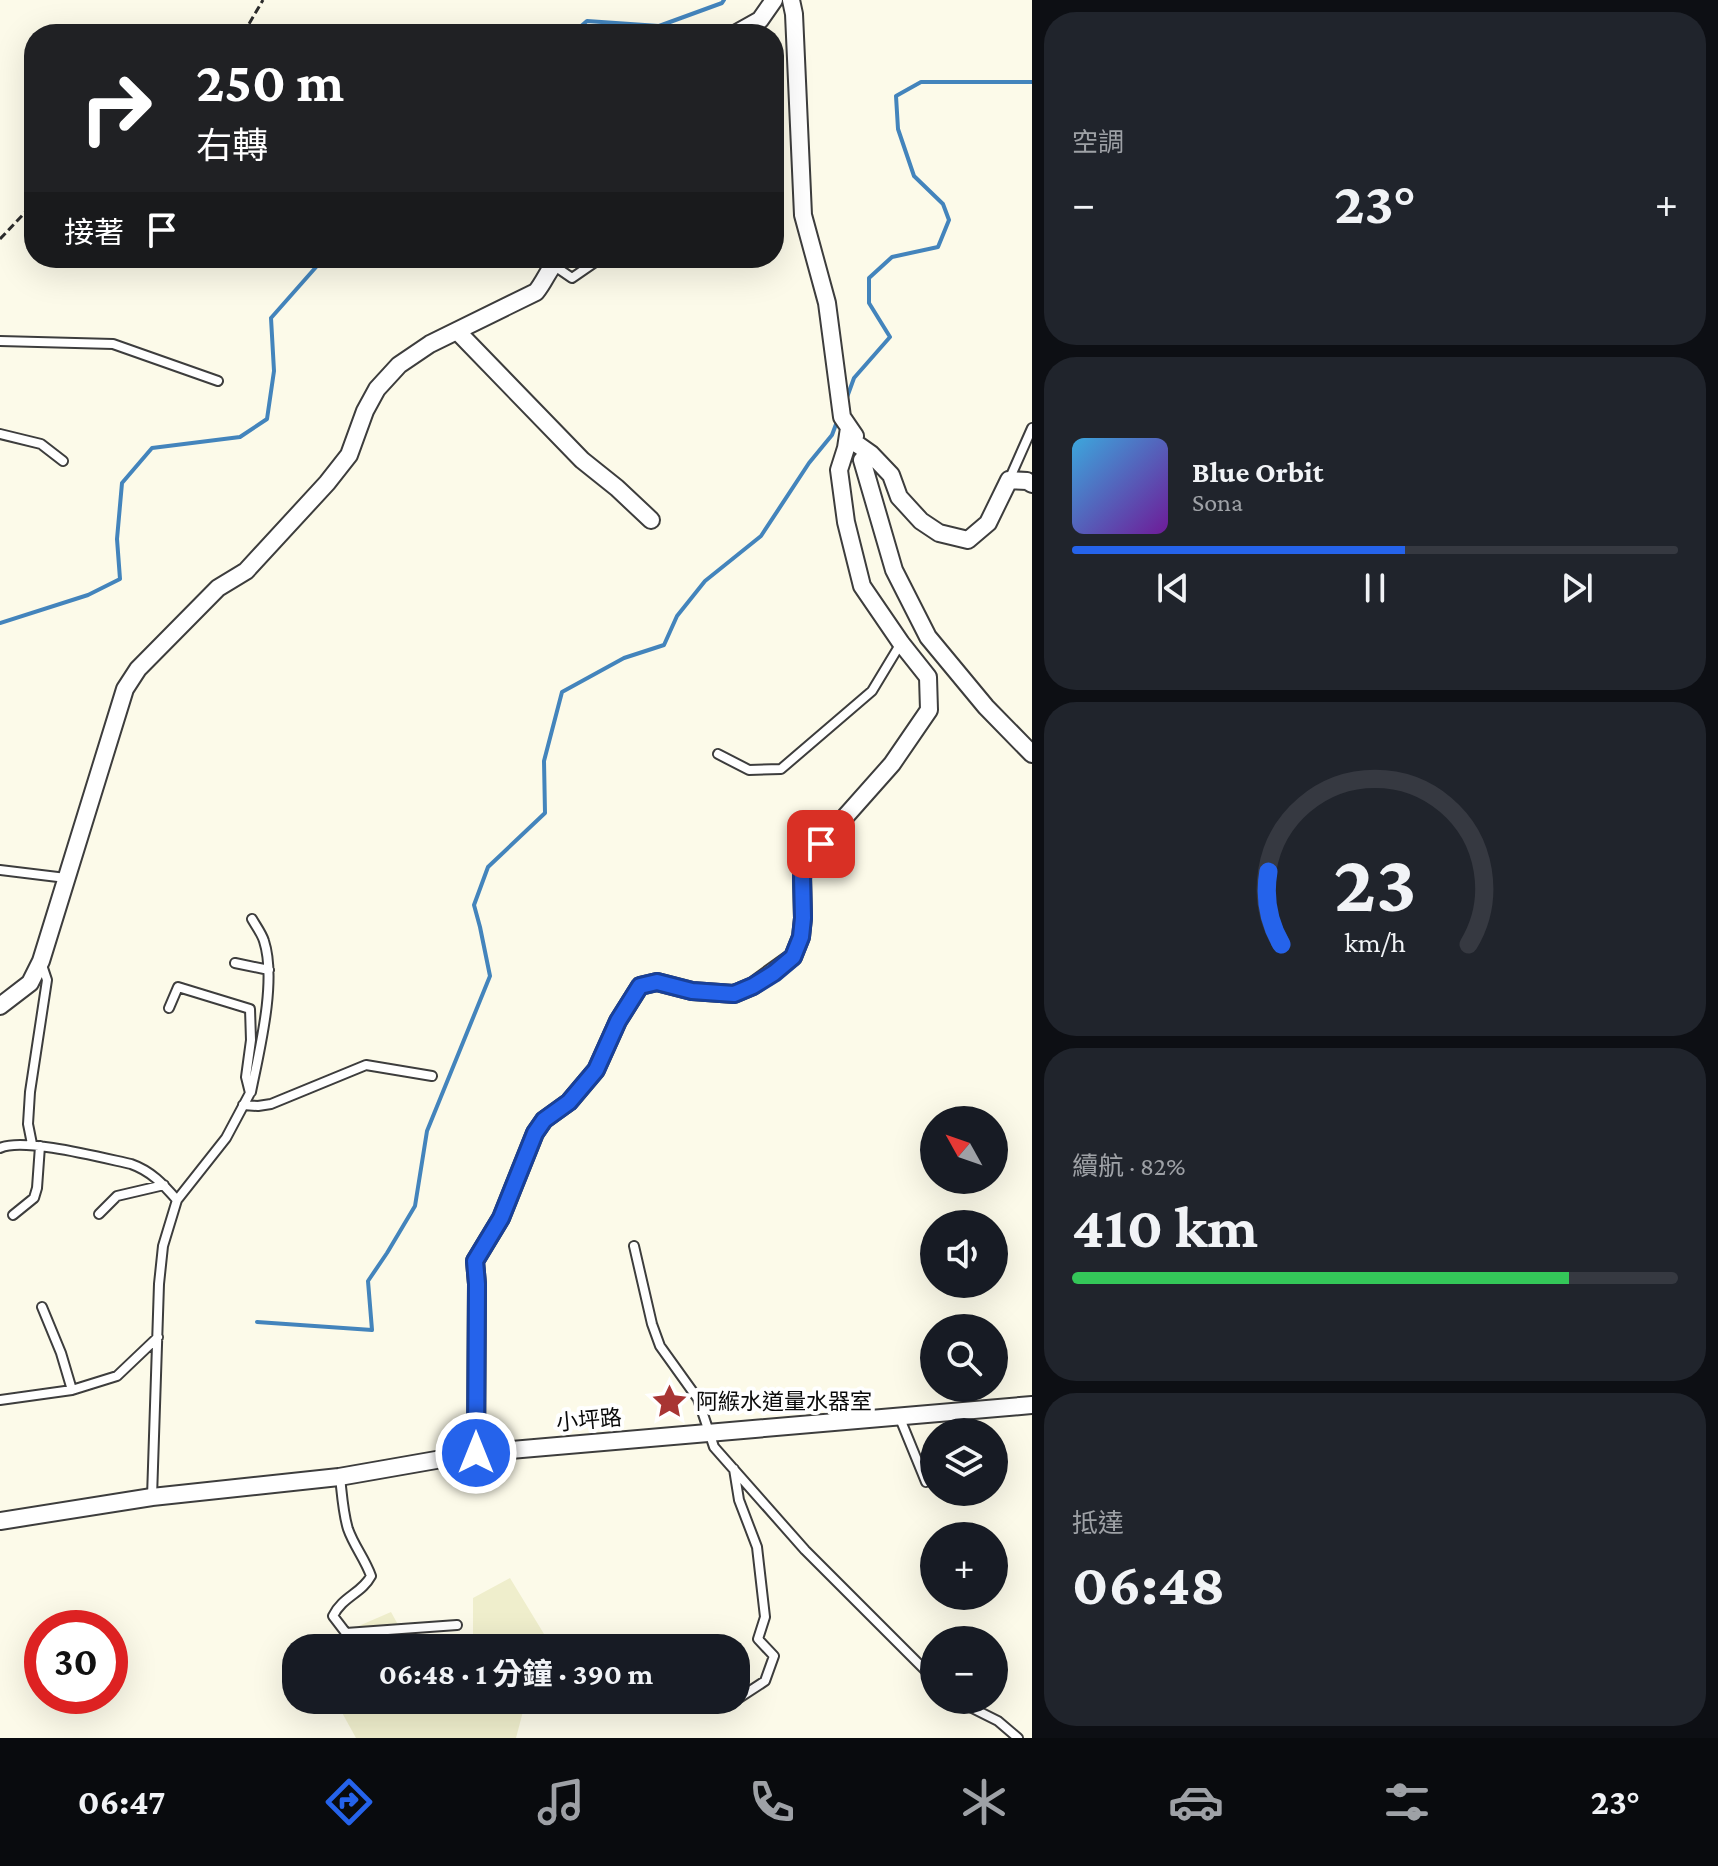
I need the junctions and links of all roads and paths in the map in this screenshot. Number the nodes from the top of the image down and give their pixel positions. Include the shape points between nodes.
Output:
1 (263, 0) edge
2 (774, 0) edge
3 (791, 0) edge
4 (249, 24) edge
5 (753, 24) edge
6 (24, 214) edge
7 (0, 239) edge
8 (552, 268) edge
9 (561, 268) edge
10 (586, 268) edge
11 (457, 331) junction
12 (0, 341) edge
13 (218, 381) dead end
14 (849, 427) junction
15 (1032, 428) edge
16 (0, 434) edge
17 (862, 460) dead end
18 (63, 461) dead end
19 (1009, 480) junction
20 (1032, 484) edge
21 (651, 520) dead end
22 (901, 643) junction
23 (718, 754) dead end
24 (1032, 754) edge
25 (0, 870) edge
26 (66, 878) junction
27 (252, 919) dead end
28 (41, 961) junction
29 (235, 963) dead end
30 (269, 970) junction
31 (0, 1006) edge
32 (169, 1008) dead end
33 (432, 1076) dead end
34 (250, 1093) junction
35 (243, 1105) junction
36 (36, 1145) junction
37 (0, 1148) edge
38 (164, 1185) junction
39 (177, 1200) junction
40 (99, 1214) dead end
41 (13, 1215) dead end
42 (634, 1246) dead end
43 (42, 1307) dead end
44 (158, 1337) junction
45 (72, 1390) junction
46 (0, 1400) edge
47 (1032, 1405) edge
48 (899, 1415) junction
49 (709, 1431) junction
50 (476, 1453) junction
51 (920, 1467) edge
52 (734, 1469) junction
53 (339, 1477) junction
54 (152, 1497) junction
55 (0, 1521) edge
56 (457, 1625) dead end
57 (920, 1665) edge
58 (750, 1691) edge
59 (984, 1714) edge
60 (1018, 1738) edge

1 - 4 path
2 - 5 street
3 - 14 street via 803,215 827,303 839,397
6 - 7 path
8 - 11 street via 536,292
9 - 10 lane via 572,278
11 - 21 street via 582,460
11 - 26 street via 399,365 377,389 349,455 327,483 246,571 218,588 138,669 125,689
12 - 13 lane via 113,344
14 - 19 street via 854,442 891,475 899,497 939,533 968,540 988,523
14 - 22 street via 839,470 846,522 862,586
15 - 19 lane
16 - 18 lane via 41,444
17 - 24 street via 894,570 928,637
19 - 20 street
22 - 23 lane via 872,691 781,769 749,770
22 - 50 street via 928,677 929,710 892,764 821,844 802,876 801,937 793,957 734,994 657,982 640,986 596,1070 535,1133 501,1218 475,1261
25 - 26 lane
26 - 28 street
27 - 30 lane via 264,939
28 - 31 street via 30,983
28 - 36 lane via 47,980 28,1124
29 - 30 lane
30 - 34 lane
32 - 34 lane via 178,987 250,1009
33 - 35 lane via 366,1065 271,1104
34 - 35 lane
35 - 39 lane via 226,1138
36 - 37 lane
36 - 38 lane via 131,1164
36 - 41 lane via 34,1198
38 - 39 lane
38 - 40 lane via 117,1196
39 - 44 lane via 163,1246
42 - 49 lane via 660,1346 698,1399
43 - 45 lane
44 - 45 lane via 117,1376
44 - 54 lane
45 - 46 lane
47 - 48 street, 小坪路
48 - 49 street, 小坪路
48 - 51 lane
49 - 50 street, 小坪路
49 - 52 lane via 714,1447
50 - 53 street, 小坪路
52 - 57 lane via 805,1550
52 - 58 lane via 757,1547 765,1617 758,1639 774,1656 765,1681
53 - 54 street, 小坪路
53 - 56 lane via 347,1527 371,1576 333,1616 346,1633
54 - 55 street, 小坪路
59 - 60 lane

